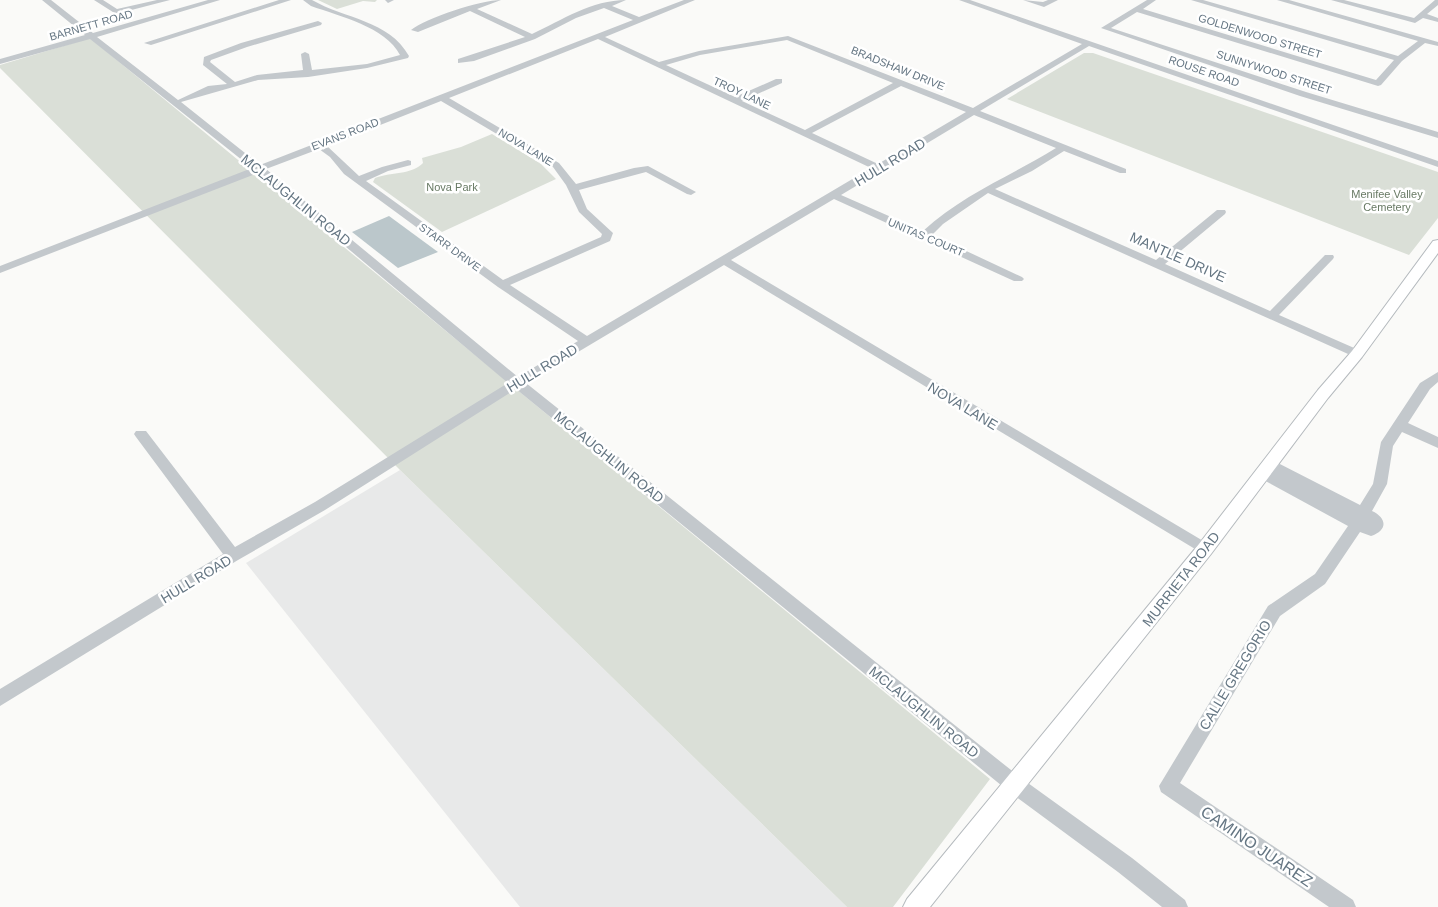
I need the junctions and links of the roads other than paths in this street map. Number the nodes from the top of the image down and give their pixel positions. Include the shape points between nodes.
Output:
1 (46, 0) edge
2 (166, 0) edge
3 (216, 0) edge
4 (287, 0) edge
5 (307, 0) edge
6 (497, 0) edge
7 (622, 0) edge
8 (691, 0) edge
9 (963, 0) edge
10 (1027, 0) edge
11 (1054, 0) edge
12 (1152, 0) edge
13 (1195, 0) edge
14 (1281, 0) edge
15 (1335, 0) edge
16 (1373, 0) edge
17 (101, 1) edge
18 (1438, 1) edge
19 (600, 6) junction
20 (470, 8) junction
21 (1363, 8) junction
22 (1136, 9) junction
23 (1422, 15) junction
24 (1438, 20) edge
25 (636, 21) junction
26 (318, 23) dead end
27 (415, 30) dead end
28 (92, 36) junction
29 (597, 36) junction
30 (532, 37) junction
31 (1424, 40) junction
32 (148, 43) dead end
33 (1087, 44) junction
34 (1438, 44) edge
35 (305, 54) dead end
36 (1399, 60) junction
37 (461, 61) dead end
38 (0, 62) edge
39 (657, 64) junction
40 (308, 74) junction
41 (779, 81) dead end
42 (901, 82) junction
43 (232, 84) junction
44 (441, 97) junction
45 (179, 101) junction
46 (734, 102) junction
47 (1293, 102) junction
48 (975, 111) junction
49 (804, 134) junction
50 (1438, 136) edge
51 (319, 144) junction
52 (1063, 147) junction
53 (408, 163) dead end
54 (1438, 164) edge
55 (257, 168) junction
56 (878, 168) junction
57 (1122, 171) dead end
58 (358, 180) junction
59 (573, 188) junction
60 (987, 189) junction
61 (691, 192) dead end
62 (834, 195) junction
63 (1221, 212) dead end
64 (924, 236) junction
65 (1438, 244) edge
66 (1329, 257) dead end
67 (723, 260) junction
68 (1158, 264) junction
69 (0, 270) edge
70 (1018, 279) dead end
71 (502, 285) junction
72 (1272, 315) junction
73 (588, 342) junction
74 (1357, 354) junction
75 (1438, 376) edge
76 (517, 383) junction
77 (1400, 425) junction
78 (141, 434) dead end
79 (1438, 443) edge
80 (1266, 469) junction
81 (1360, 518) junction
82 (1205, 549) junction
83 (233, 556) junction
84 (0, 698) edge
85 (1014, 784) junction
86 (1168, 786) joint
87 (916, 907) edge
88 (1178, 907) edge
89 (1346, 907) edge

1 - 28 street, MCLAUGHLIN ROAD
2 - 17 street via 116,12
3 - 28 street, BARNETT ROAD
4 - 32 street
5 - 40 street via 379,30 402,49 405,56 368,66
6 - 20 street
7 - 19 street
8 - 25 street, EVANS ROAD
9 - 33 street, ROUSE ROAD
10 - 11 street via 1044,5
12 - 22 street
13 - 36 street
14 - 31 street
15 - 21 street
16 - 21 street
18 - 23 street
19 - 25 street
19 - 30 street
20 - 27 street
20 - 30 street
21 - 23 street via 1415,21
22 - 36 street, GOLDENWOOD STREET via 1378,83
22 - 47 street, SUNNYWOOD STREET via 1105,28
23 - 24 street
25 - 29 street, EVANS ROAD
26 - 43 street via 207,59 206,63
28 - 38 street, BARNETT ROAD
28 - 45 street, MCLAUGHLIN ROAD
29 - 39 street, TROY LANE
29 - 44 street, EVANS ROAD
30 - 37 street
31 - 34 street
31 - 36 street
33 - 47 street, ROUSE ROAD
33 - 48 street, HULL ROAD
35 - 40 street
39 - 42 street, BRADSHAW DRIVE via 699,53 788,38
39 - 46 street, TROY LANE
40 - 43 street via 257,78
41 - 46 street
42 - 48 street, BRADSHAW DRIVE
42 - 49 street
43 - 45 street via 211,88
44 - 51 street, EVANS ROAD
44 - 59 street, NOVA LANE via 543,156 556,165
45 - 55 street, MCLAUGHLIN ROAD
46 - 49 street, TROY LANE
47 - 50 street, SUNNYWOOD STREET
47 - 54 street, ROUSE ROAD
48 - 52 street, BRADSHAW DRIVE
48 - 56 street, HULL ROAD
49 - 56 street, TROY LANE
51 - 55 street, EVANS ROAD
51 - 58 street, STARR DRIVE
52 - 57 street, BRADSHAW DRIVE
52 - 60 street via 1029,169
53 - 58 street
55 - 69 street, EVANS ROAD
55 - 76 street, MCLAUGHLIN ROAD
56 - 62 street, HULL ROAD
58 - 71 street, STARR DRIVE
59 - 61 street via 648,169
59 - 71 street, NOVA LANE via 583,210 608,233 606,239
60 - 64 street
60 - 68 street, MANTLE DRIVE
62 - 64 street, UNITAS COURT
62 - 67 street, HULL ROAD
63 - 68 street
64 - 70 street, UNITAS COURT
65 - 74 main road, MURRIETA ROAD
66 - 72 street
67 - 73 street, HULL ROAD
67 - 82 street, NOVA LANE
68 - 72 street, MANTLE DRIVE
71 - 73 street, STARR DRIVE
72 - 74 street, MANTLE DRIVE
73 - 76 street, HULL ROAD
74 - 80 main road, MURRIETA ROAD
75 - 77 street, CALLE GREGORIO via 1425,386
76 - 83 street, HULL ROAD via 320,506
76 - 85 street, MCLAUGHLIN ROAD
77 - 79 street
77 - 81 street, CALLE GREGORIO via 1386,446 1380,484
78 - 83 street
80 - 81 street
80 - 82 main road, MURRIETA ROAD
81 - 86 street, CALLE GREGORIO via 1320,579 1274,611
82 - 85 main road, MURRIETA ROAD
83 - 84 street, HULL ROAD
85 - 87 main road, MURRIETA ROAD
85 - 88 street, MCLAUGHLIN ROAD
86 - 89 street, CAMINO JUAREZ

